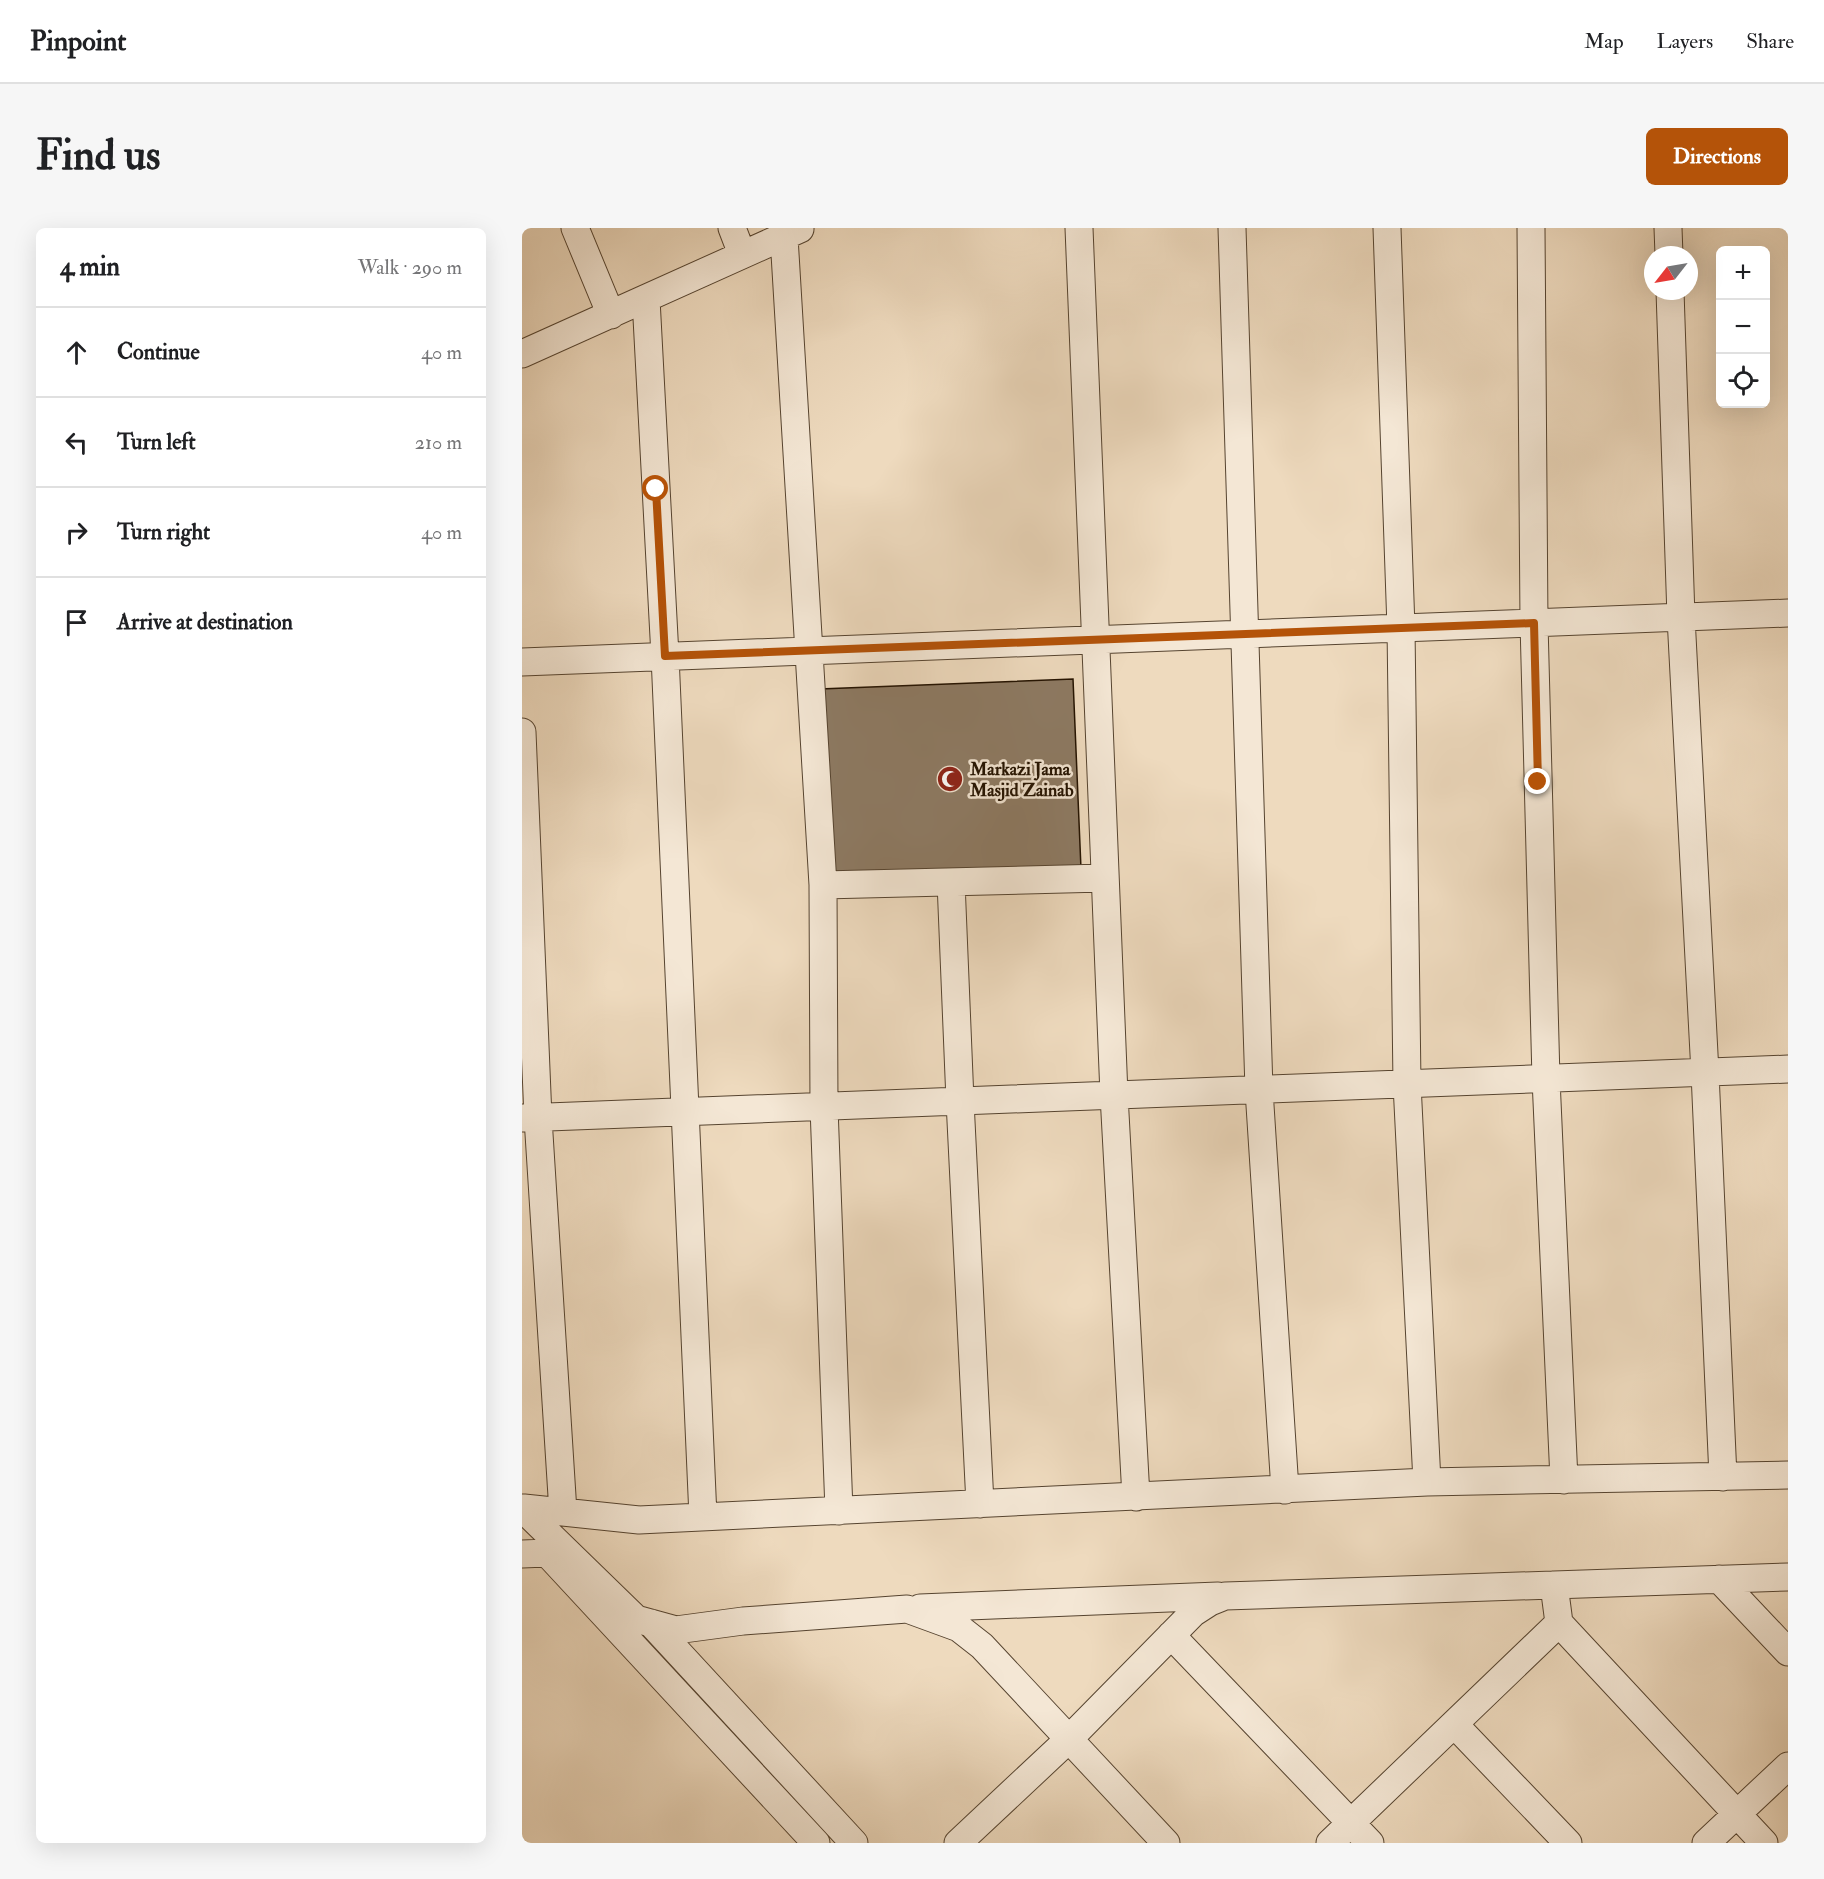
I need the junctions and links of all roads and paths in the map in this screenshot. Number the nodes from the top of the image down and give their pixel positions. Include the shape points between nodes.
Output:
1 (575, 228) edge
2 (732, 228) edge
3 (1079, 228) edge
4 (1232, 228) edge
5 (1387, 228) edge
6 (1531, 228) edge
7 (1668, 228) edge
8 (793, 233) edge
9 (1669, 246) edge
10 (742, 254) junction
11 (646, 299) junction
12 (1670, 300) edge
13 (611, 315) junction
14 (522, 354) edge
15 (1788, 613) edge
16 (1681, 617) junction
17 (1534, 623) junction
18 (1401, 628) junction
19 (1244, 634) junction
20 (1094, 639) junction
21 (809, 651) junction
22 (665, 656) junction
23 (522, 662) edge
24 (522, 732) edge
25 (1104, 878) junction
26 (951, 882) junction
27 (823, 885) junction
28 (1788, 1069) edge
29 (1705, 1073) junction
30 (1546, 1079) junction
31 (1407, 1084) junction
32 (1259, 1090) junction
33 (1114, 1095) junction
34 (960, 1101) junction
35 (825, 1107) junction
36 (684, 1112) junction
37 (530, 1118) edge
38 (1788, 1475) edge
39 (1723, 1477) junction
40 (1564, 1480) junction
41 (1427, 1482) junction
42 (1285, 1490) junction
43 (1136, 1497) junction
44 (980, 1504) junction
45 (523, 1508) edge
46 (839, 1511) junction
47 (563, 1512) junction
48 (703, 1517) junction
49 (522, 1554) edge
50 (1788, 1577) edge
51 (1719, 1579) junction
52 (1554, 1585) junction
53 (1225, 1596) junction
54 (907, 1609) junction
55 (651, 1623) junction
56 (1560, 1623) junction
57 (1172, 1635) junction
58 (1788, 1652) edge
59 (1454, 1724) junction
60 (1069, 1739) junction
61 (1788, 1766) edge
62 (1737, 1814) junction
63 (1352, 1822) junction
64 (961, 1842) edge
65 (816, 1843) edge
66 (854, 1843) edge
67 (1166, 1843) edge
68 (1330, 1843) edge
69 (1370, 1843) edge
70 (1568, 1843) edge
71 (1706, 1843) edge
72 (1764, 1843) edge

1 - 13 street
2 - 10 street
3 - 20 street
4 - 19 street
5 - 18 street
6 - 17 street
7 - 9 street
8 - 10 street
8 - 21 street
10 - 11 street
11 - 13 street
11 - 22 street
12 - 16 street
13 - 14 street
15 - 16 street
16 - 17 street
16 - 29 street
17 - 18 street
17 - 30 street
18 - 19 street
18 - 31 street
19 - 20 street
19 - 32 street
20 - 21 street
20 - 25 street
21 - 22 street
21 - 27 street
22 - 23 street
22 - 36 street
24 - 37 street
25 - 26 street
25 - 33 street
26 - 27 street
26 - 34 street
27 - 35 street
28 - 29 street
29 - 30 street
29 - 39 street
30 - 31 street
30 - 40 street
31 - 32 street
31 - 41 street
32 - 33 street
32 - 42 street
33 - 34 street
33 - 43 street
34 - 35 street
34 - 44 street
35 - 36 street
35 - 46 street
36 - 37 street
36 - 48 street
37 - 47 street
38 - 39 street
39 - 40 street
40 - 41 street
41 - 42 street
42 - 43 street
43 - 44 street
44 - 46 street
45 - 47 street
45 - 55 street via 636,1619
46 - 48 street
47 - 48 street via 639,1520
49 - 65 street via 547,1553
50 - 51 street
51 - 52 street
51 - 58 street
52 - 53 street
52 - 56 street
53 - 54 street
53 - 57 street via 1193,1613
54 - 55 street via 676,1630
54 - 60 street via 959,1628
55 - 66 street
56 - 59 street
56 - 62 street
57 - 60 street
57 - 63 street
59 - 63 street
59 - 70 street
60 - 64 street
60 - 67 street
61 - 62 street
62 - 71 street
62 - 72 street
63 - 68 street
63 - 69 street

